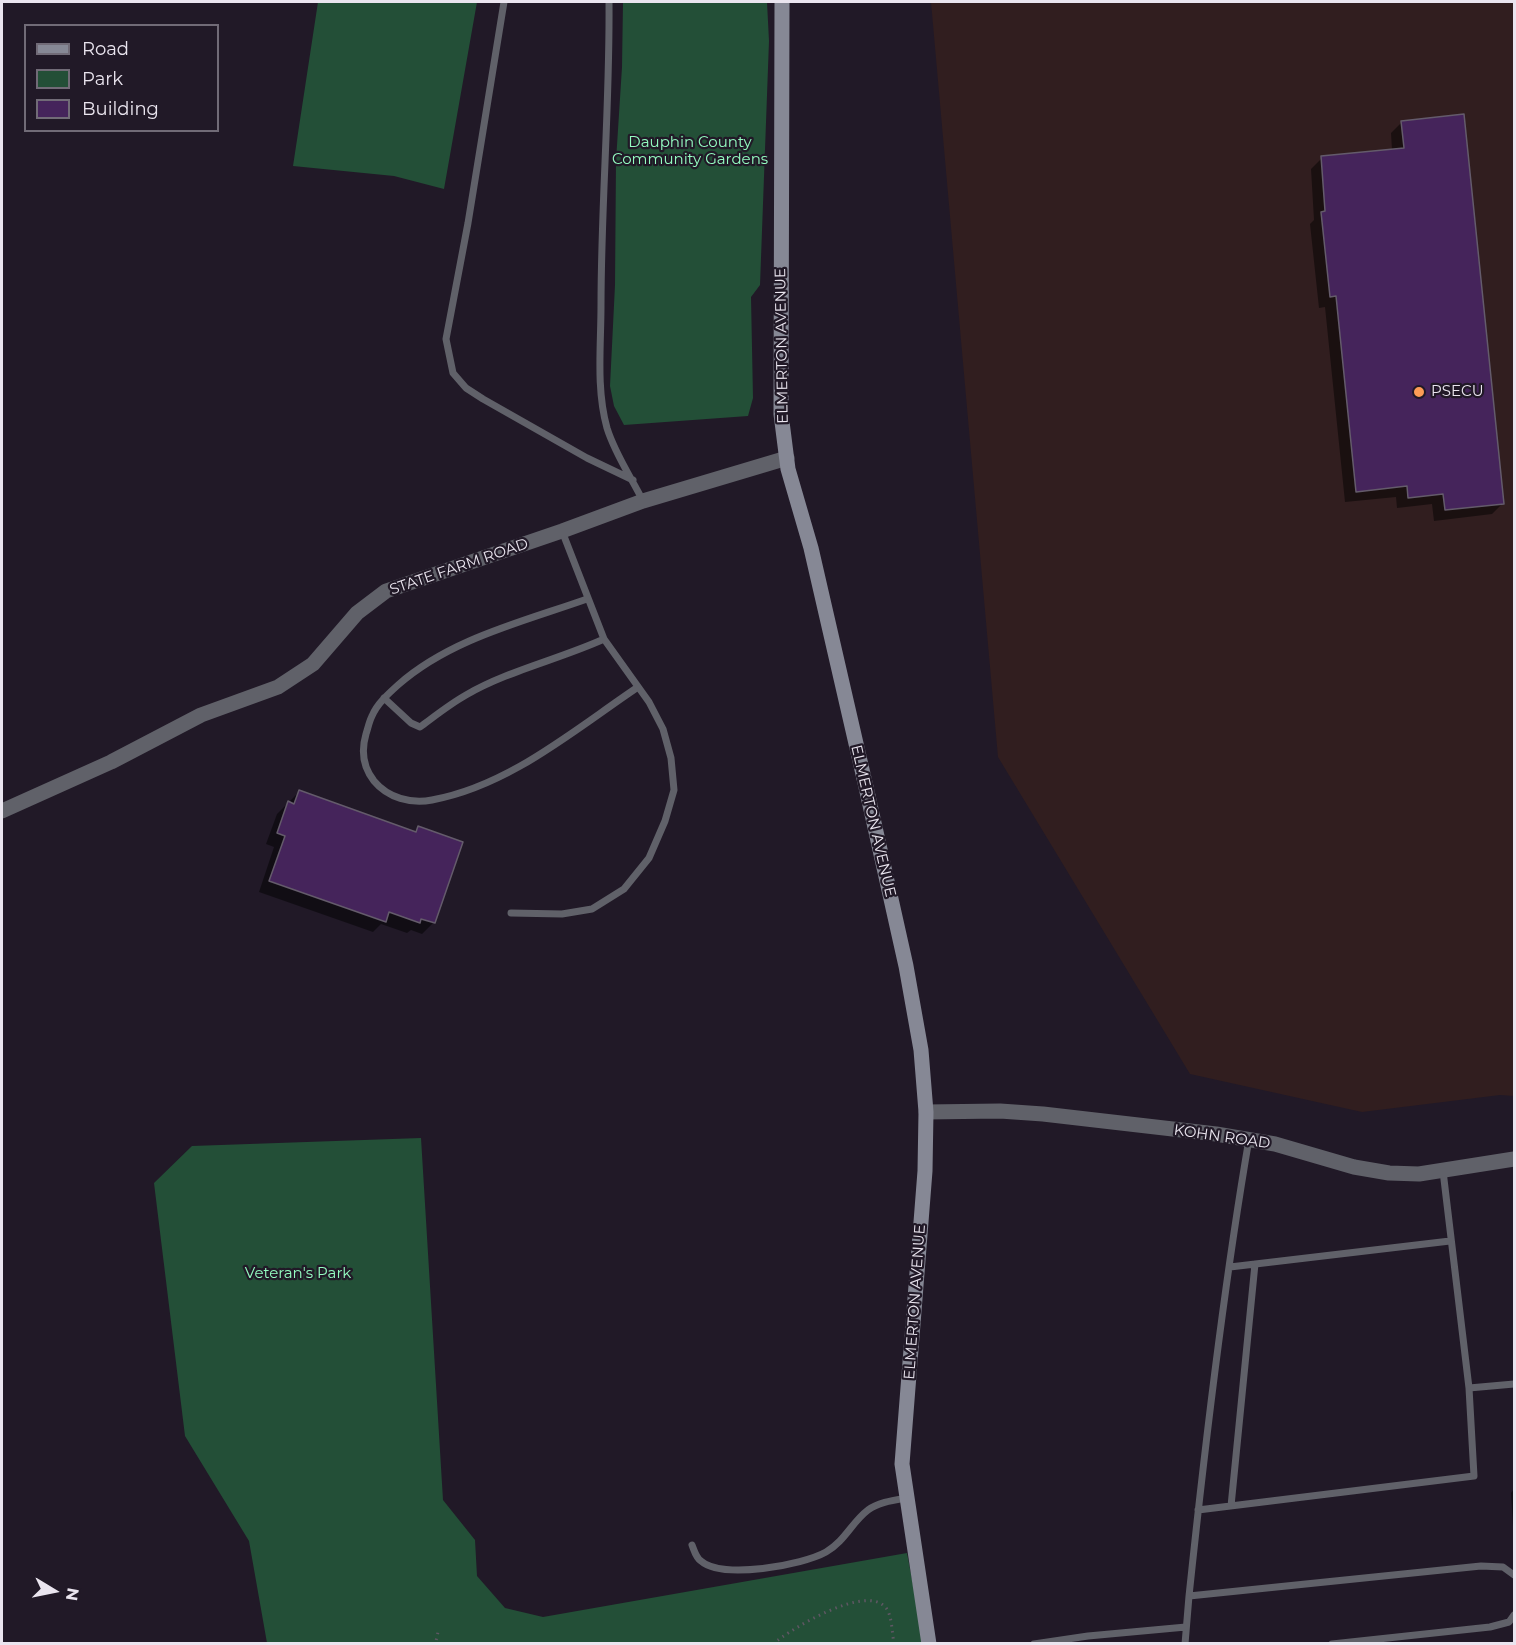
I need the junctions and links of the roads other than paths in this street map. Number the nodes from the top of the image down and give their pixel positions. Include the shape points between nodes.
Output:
1 (504, 2) edge
2 (609, 2) edge
3 (782, 2) edge
4 (787, 458) junction
5 (633, 480) junction
6 (643, 501) junction
7 (562, 531) junction
8 (587, 599) junction
9 (604, 639) junction
10 (638, 687) junction
11 (384, 698) junction
12 (2, 811) edge
13 (511, 912) dead end
14 (926, 1112) junction
15 (1249, 1139) junction
16 (1515, 1160) edge
17 (1443, 1171) junction
18 (1450, 1241) junction
19 (1255, 1264) junction
20 (1230, 1267) junction
21 (1515, 1384) edge
22 (1469, 1388) junction
23 (907, 1498) junction
24 (1231, 1506) junction
25 (1198, 1510) junction
26 (692, 1545) dead end
27 (1515, 1575) edge
28 (1189, 1596) junction
29 (1515, 1615) edge
30 (1186, 1627) junction
31 (929, 1644) edge
32 (1034, 1644) edge
33 (1185, 1644) edge
34 (1332, 1644) edge

1 - 5 lane via 446,339 453,373 483,399
2 - 5 lane via 600,384 613,446
3 - 4 main road, ELMERTON AVENUE via 781,414
4 - 6 street, STATE FARM ROAD
4 - 14 main road, ELMERTON AVENUE via 831,632 906,966 921,1050
5 - 6 lane
6 - 7 street, STATE FARM ROAD
7 - 8 lane
7 - 12 street, STATE FARM ROAD via 386,591 357,613 313,664 278,687 201,715 111,762
8 - 9 lane
8 - 11 lane via 459,645 415,671
9 - 10 lane
9 - 11 lane via 467,694 420,727
10 - 11 lane via 516,769 459,793 410,802 375,782 364,764 369,723
10 - 13 lane via 663,729 674,790 650,858 624,889 592,909 562,914
14 - 15 street, KOHN ROAD via 1043,1114
14 - 23 main road, ELMERTON AVENUE via 925,1171 902,1464
15 - 17 street, KOHN ROAD via 1370,1170 1404,1174
15 - 20 lane
16 - 17 street, KOHN ROAD
17 - 18 lane
18 - 19 lane
18 - 22 lane
19 - 20 lane
19 - 24 lane
20 - 25 lane
21 - 22 lane
22 - 24 lane via 1474,1476
23 - 26 lane via 868,1509 838,1544 807,1561 749,1571 723,1569 699,1561
23 - 31 main road, ELMERTON AVENUE
24 - 25 lane
25 - 28 lane
27 - 28 lane via 1503,1567 1480,1566
28 - 30 lane
29 - 34 lane via 1509,1622 1491,1627
30 - 32 lane
30 - 33 lane

